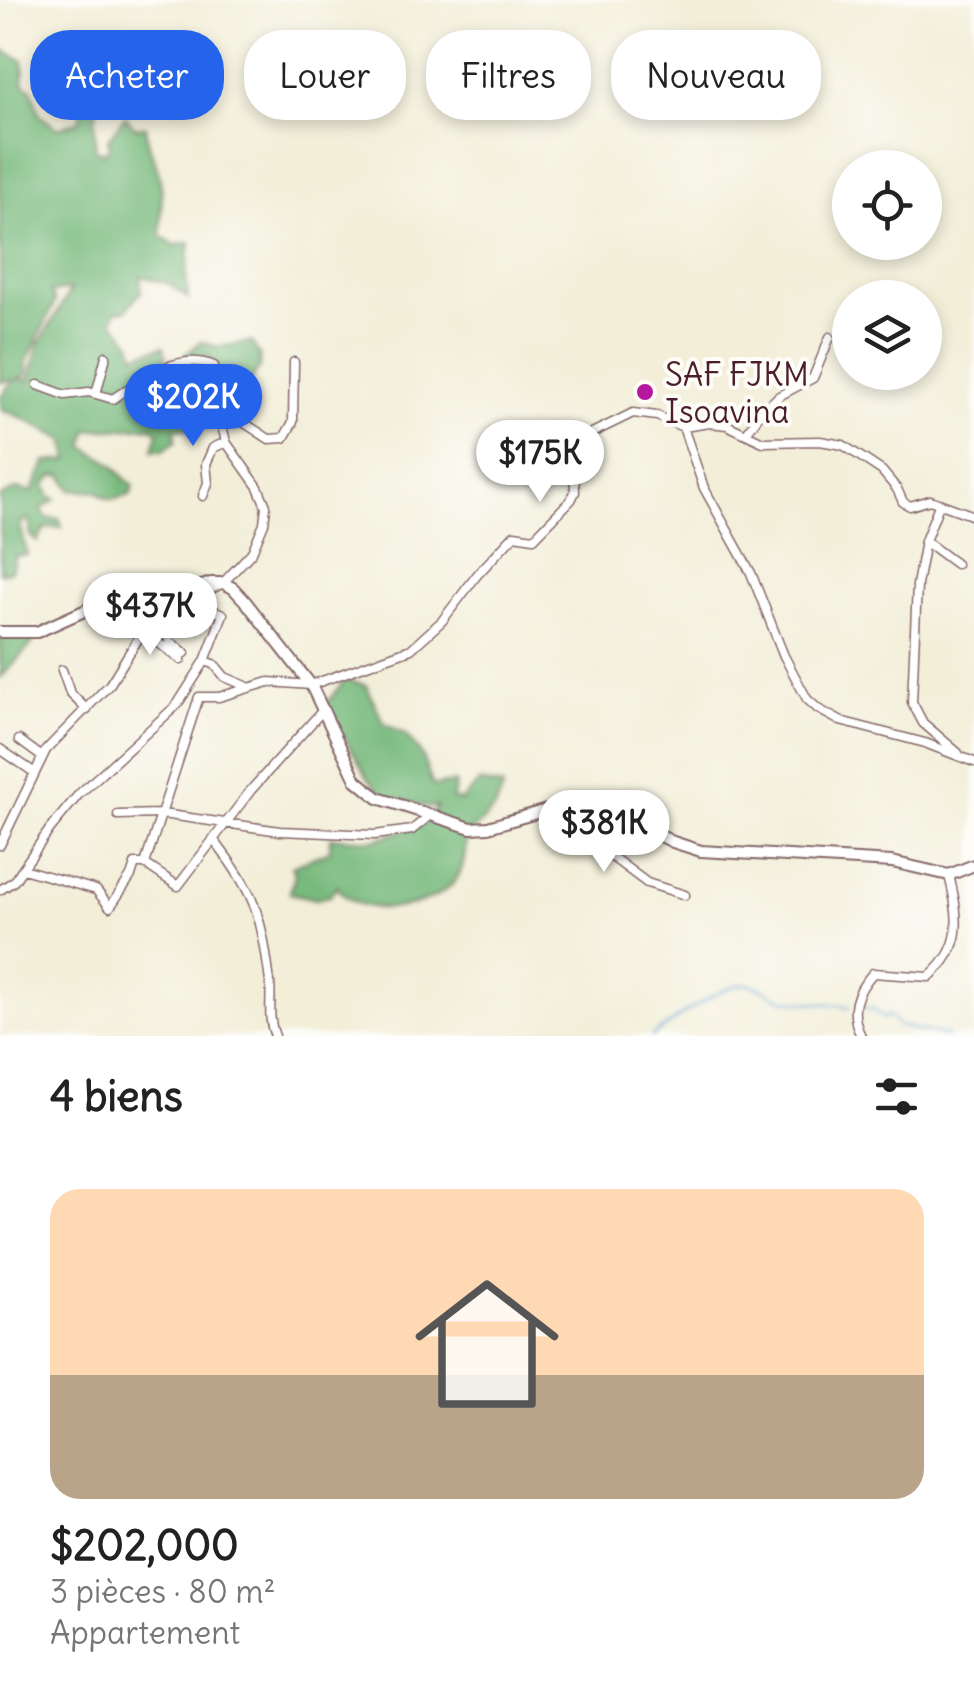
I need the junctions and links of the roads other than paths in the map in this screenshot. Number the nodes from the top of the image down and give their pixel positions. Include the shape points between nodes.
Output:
1 (830, 337) dead end
2 (106, 356) dead end
3 (294, 362) dead end
4 (38, 385) dead end
5 (96, 394) junction
6 (222, 413) junction
7 (683, 427) junction
8 (746, 434) junction
9 (226, 442) junction
10 (203, 496) dead end
11 (939, 505) junction
12 (974, 516) edge
13 (925, 540) junction
14 (956, 564) dead end
15 (223, 583) junction
16 (190, 601) junction
17 (161, 616) junction
18 (142, 631) junction
19 (0, 632) edge
20 (205, 661) junction
21 (62, 670) dead end
22 (246, 686) junction
23 (311, 686) junction
24 (324, 709) junction
25 (87, 710) junction
26 (19, 740) dead end
27 (0, 749) edge
28 (42, 757) junction
29 (970, 760) edge
30 (34, 773) junction
31 (537, 813) junction
32 (162, 814) junction
33 (118, 815) dead end
34 (429, 816) junction
35 (224, 824) junction
36 (213, 839) junction
37 (0, 845) edge
38 (145, 864) junction
39 (974, 865) edge
40 (23, 869) junction
41 (949, 876) junction
42 (0, 890) edge
43 (685, 895) dead end
44 (274, 1036) edge
45 (861, 1036) edge

1 - 8 street via 813,378 780,396
2 - 5 street
3 - 6 street via 293,422 284,438 269,439
4 - 5 street via 64,395
5 - 6 street via 113,399 178,362 199,359 214,366
6 - 9 street
7 - 8 street via 728,425
7 - 23 street via 632,413 592,433 574,468 571,500 534,538 514,535 442,621 410,649
7 - 29 street via 704,488 751,572 807,699 840,721
8 - 11 street via 843,446 882,471 910,506 930,500
9 - 10 street via 213,448 206,464
9 - 15 street via 258,486 266,513 252,552
11 - 12 street
11 - 13 street
13 - 14 street
13 - 29 street via 912,702 923,724
15 - 16 street
15 - 19 main road via 155,602 95,606 37,632
15 - 23 main road via 246,602
16 - 17 street
16 - 20 street via 223,614
17 - 18 street
17 - 18 street via 172,626 169,641 183,656
18 - 25 street
20 - 22 street
20 - 40 street via 177,705 79,794
21 - 25 street via 70,693
22 - 23 street
22 - 32 street via 199,697
23 - 24 main road
24 - 34 main road via 361,785
24 - 35 street
25 - 28 street
26 - 28 street
27 - 30 street
28 - 30 street
30 - 37 street
31 - 34 main road via 478,828
31 - 41 main road via 592,802 688,848 892,862
31 - 43 street via 588,838 647,883
32 - 33 street
32 - 35 street
32 - 38 street
34 - 35 street via 412,830 374,835
35 - 36 street
36 - 38 street via 178,886
36 - 44 street via 257,908
38 - 40 street via 135,864 110,907 96,890
39 - 41 main road
40 - 42 street
41 - 45 street via 958,911 946,963 928,977 873,973 855,1006

